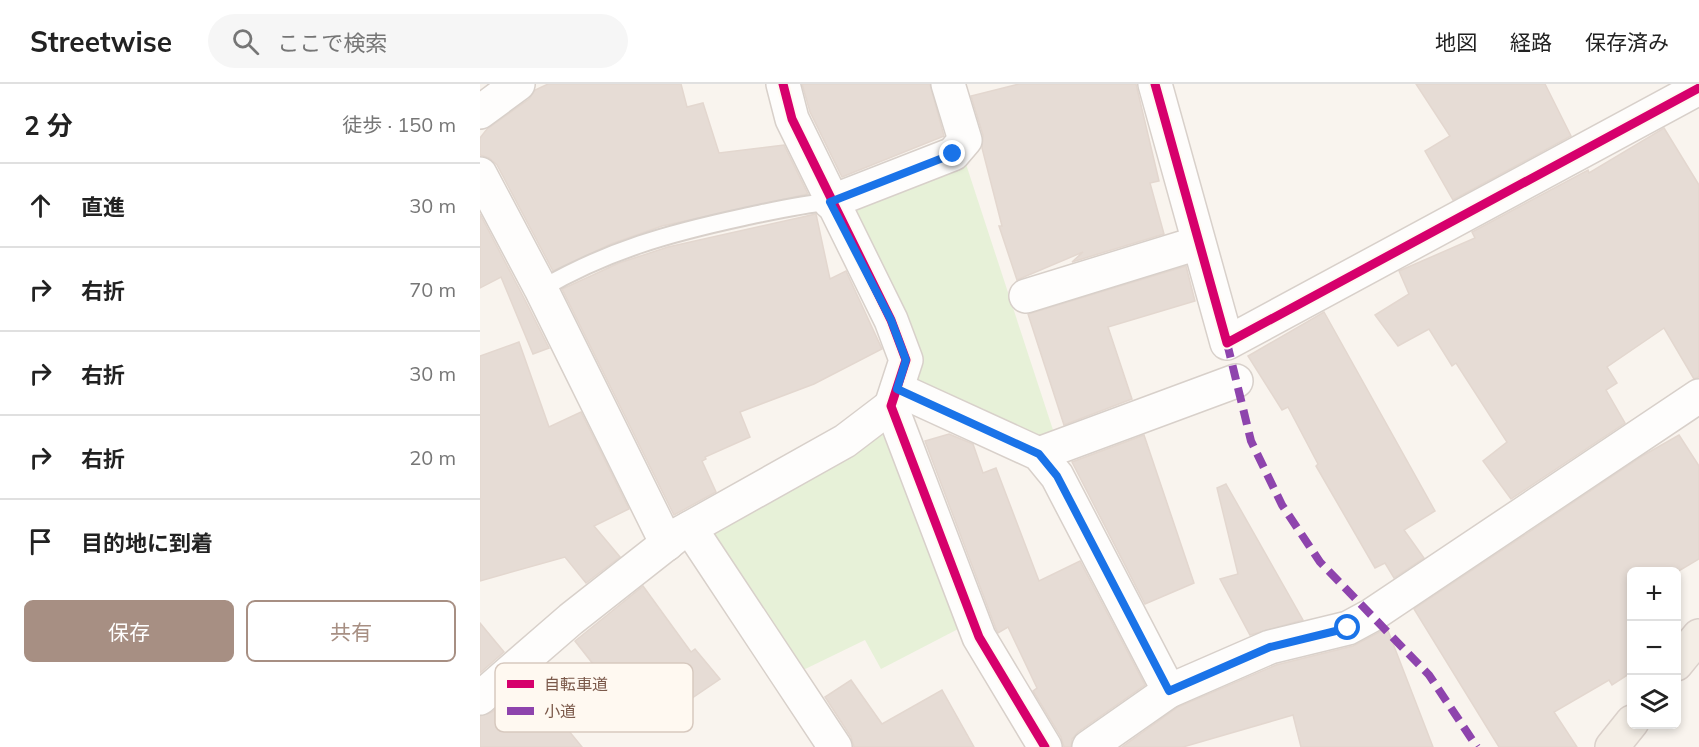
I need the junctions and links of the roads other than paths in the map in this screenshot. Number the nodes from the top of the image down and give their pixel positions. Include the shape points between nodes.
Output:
1 (518, 84) edge
2 (783, 84) edge
3 (948, 84) edge
4 (1155, 84) edge
5 (1699, 87) edge
6 (480, 112) edge
7 (480, 174) edge
8 (830, 202) junction
9 (1198, 243) junction
10 (542, 289) junction
11 (1026, 296) dead end
12 (1236, 381) dead end
13 (1699, 396) edge
14 (894, 398) junction
15 (1039, 454) junction
16 (679, 536) junction
17 (1699, 636) edge
18 (1681, 659) edge
19 (520, 663) edge
20 (495, 685) edge
21 (1169, 691) junction
22 (480, 698) edge
23 (1627, 728) edge
24 (835, 747) edge
25 (1045, 747) edge
26 (1089, 747) edge
27 (1612, 747) edge

1 - 6 street
2 - 8 street via 792,119
3 - 8 street via 965,140 961,147 953,154
4 - 9 street
5 - 9 street via 1227,343
7 - 10 street
8 - 10 lane via 686,229 635,245
8 - 14 street via 891,320 906,360
9 - 11 street
10 - 16 street
12 - 15 street
13 - 21 street via 1356,624 1270,647
14 - 15 street
14 - 16 street via 845,441
14 - 25 street via 979,637
15 - 21 street via 1057,476
16 - 19 street
16 - 24 street
17 - 18 main road
20 - 22 street
21 - 26 street
23 - 27 main road

